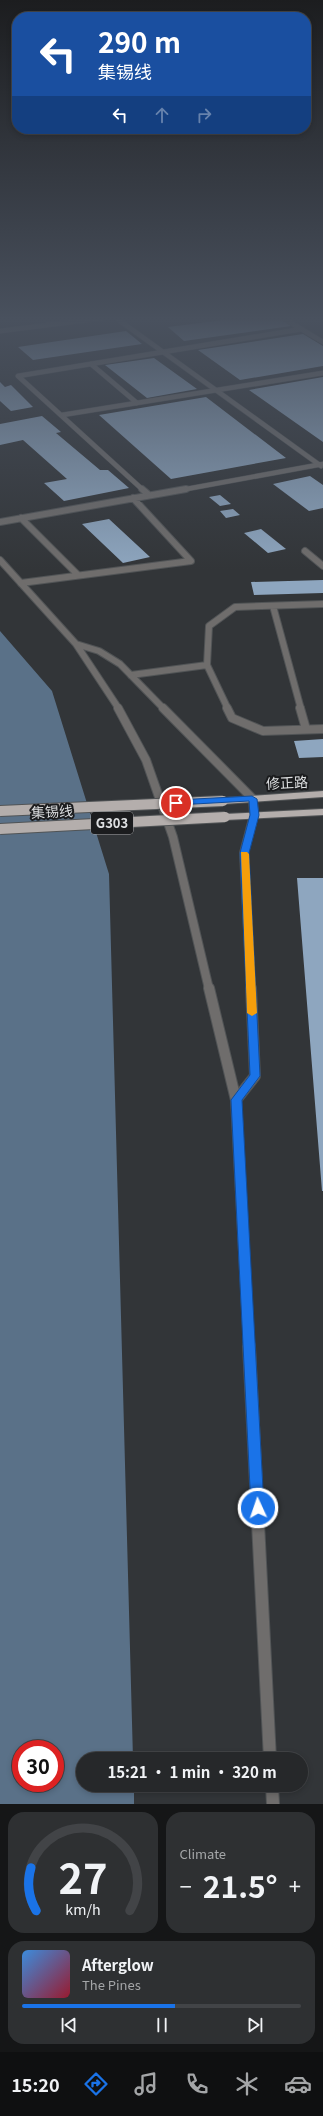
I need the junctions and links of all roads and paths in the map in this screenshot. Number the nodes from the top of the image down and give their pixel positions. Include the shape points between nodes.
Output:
1 (48, 402) edge
2 (142, 402) edge
3 (233, 402) edge
4 (137, 403) joint
5 (62, 415) junction
6 (321, 466) edge
7 (149, 495) junction
8 (133, 498) junction
9 (21, 518) junction
10 (0, 522) edge
11 (305, 551) dead end
12 (0, 560) edge
13 (323, 566) edge
14 (78, 576) junction
15 (21, 583) junction
16 (323, 604) edge
17 (273, 606) junction
18 (76, 644) junction
19 (207, 665) junction
20 (131, 675) junction
21 (323, 729) edge
22 (306, 730) junction
23 (323, 794) edge
24 (252, 799) junction
25 (0, 811) edge
26 (323, 812) edge
27 (254, 815) junction
28 (0, 829) edge
29 (236, 1100) junction
30 (270, 1752) edge
31 (272, 1792) edge
32 (273, 1804) edge

1 - 5 street
2 - 4 street
3 - 6 street
4 - 5 street
5 - 7 street
6 - 7 street
7 - 8 street
8 - 9 street
8 - 14 street via 191,561
9 - 10 street
9 - 14 street
11 - 13 street
12 - 15 street
14 - 15 street
15 - 18 street
16 - 17 street
17 - 19 street via 235,607 209,626
17 - 22 street
18 - 20 street via 99,651 120,664
18 - 29 street via 113,698 146,760 174,840
19 - 20 street
19 - 22 street via 232,718 263,731
20 - 24 street
21 - 22 street
23 - 24 highway, 修正路 / G303
24 - 25 highway, G303, bridge
24 - 27 street
26 - 27 highway, G303
27 - 28 highway, 集锡线 / G303, bridge
27 - 29 street via 244,853 255,1076
29 - 30 street
31 - 32 street

